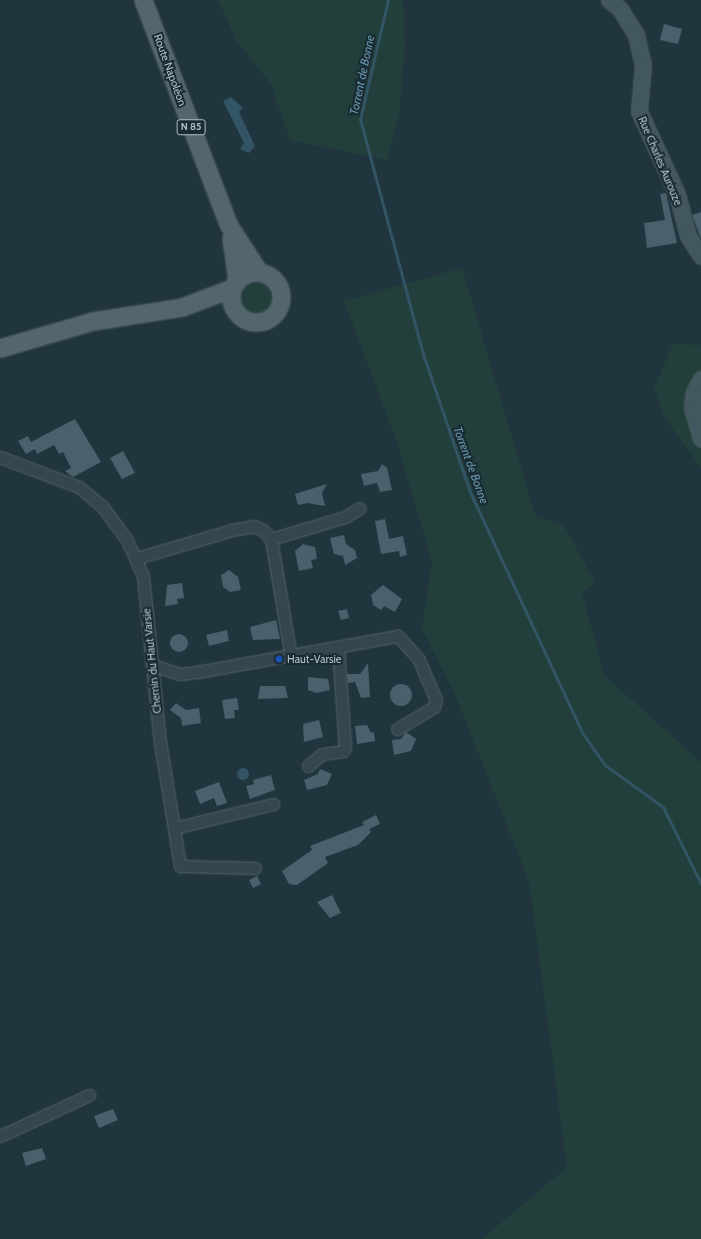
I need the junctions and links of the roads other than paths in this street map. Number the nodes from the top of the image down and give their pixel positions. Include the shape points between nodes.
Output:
1 (143, 0) edge
2 (609, 0) edge
3 (228, 224) junction
4 (701, 256) edge
5 (259, 272) junction
6 (235, 284) junction
7 (182, 307) junction
8 (235, 311) junction
9 (1, 348) edge
10 (701, 379) edge
11 (701, 439) edge
12 (0, 456) edge
13 (360, 508) dead end
14 (271, 539) junction
15 (137, 558) junction
16 (338, 646) junction
17 (291, 657) junction
18 (152, 665) junction
19 (397, 729) dead end
20 (308, 766) dead end
21 (272, 804) dead end
22 (174, 828) junction
23 (255, 868) dead end
24 (90, 1095) dead end
25 (0, 1136) edge

1 - 3 main road, Route Napoléon / N 85
2 - 4 street, Rue Charles Aurouze via 620,9 636,36 643,65 639,110 677,194 688,236
3 - 5 main road, Route Napoléon / N 85
3 - 6 main road, Route Napoléon / N 85
5 - 6 main road
5 - 8 main road via 271,277 279,288 277,310 256,322
6 - 7 main road
6 - 8 main road
7 - 8 main road
7 - 9 main road via 80,324
10 - 11 street via 694,392 692,407
12 - 15 street, Chemin du Haut Varsie via 80,487 106,512
13 - 14 street via 346,517
14 - 15 street via 254,526
14 - 17 street
15 - 18 street, Chemin du Haut Varsie via 143,576
16 - 17 street
16 - 19 street via 398,636 408,644 436,700 434,707
16 - 20 street via 345,747 343,751 322,754
17 - 18 street via 180,674
18 - 22 street, Chemin du Haut Varsie
21 - 22 street
22 - 23 street, Chemin du Haut Varsie via 180,866
24 - 25 street

